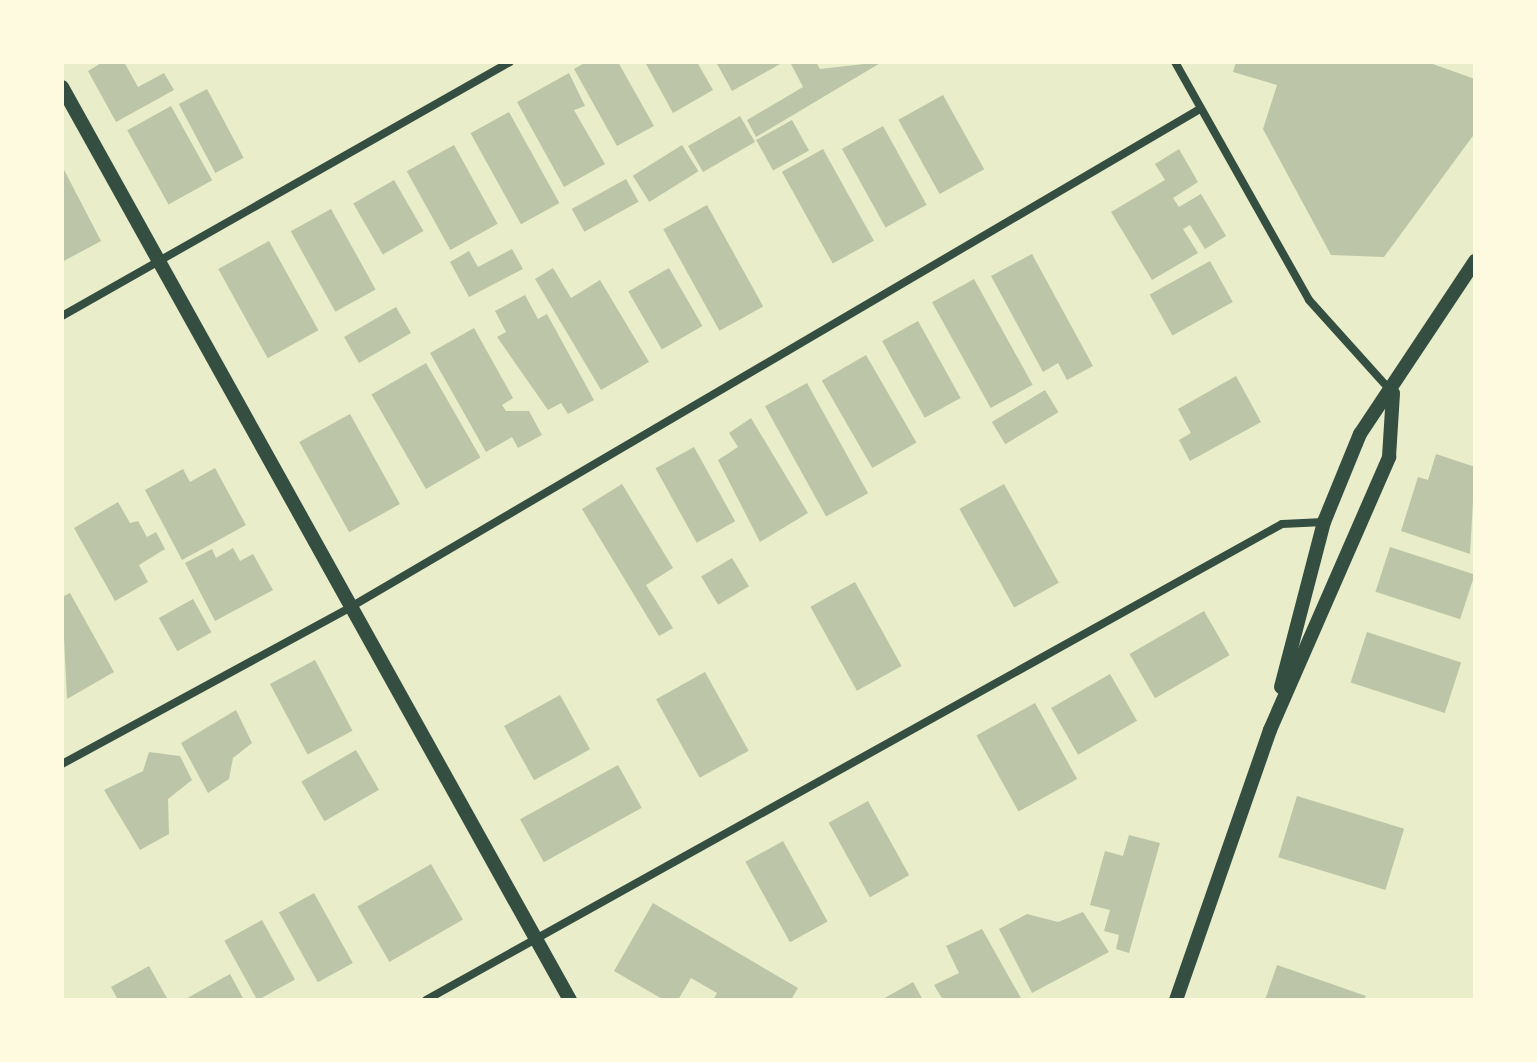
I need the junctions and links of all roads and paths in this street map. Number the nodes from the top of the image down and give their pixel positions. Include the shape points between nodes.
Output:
1 (510, 62) edge
2 (1175, 62) edge
3 (62, 87) edge
4 (1198, 110) junction
5 (1475, 261) edge
6 (159, 263) junction
7 (62, 316) edge
8 (1393, 393) junction
9 (1324, 522) junction
10 (349, 608) junction
11 (1270, 730) junction
12 (62, 764) edge
13 (536, 939) junction
14 (426, 1000) edge
15 (570, 1000) edge
16 (1176, 1000) edge

1 - 6 street
2 - 4 street
3 - 6 street
4 - 8 street via 1309,300
4 - 10 street
5 - 8 street
6 - 7 street
6 - 10 street
8 - 9 street via 1360,434
8 - 11 street via 1389,457
9 - 11 street
9 - 13 street via 1282,524
10 - 12 street
10 - 13 street
11 - 16 street
13 - 14 street
13 - 15 street

